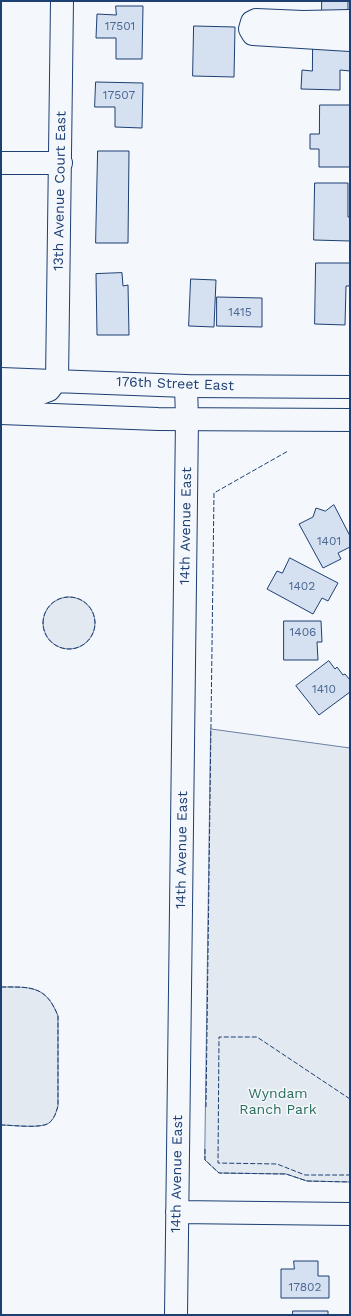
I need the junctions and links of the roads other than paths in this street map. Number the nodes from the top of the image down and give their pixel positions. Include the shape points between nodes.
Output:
1 (62, 1) edge
2 (350, 21) edge
3 (350, 40) edge
4 (1, 163) edge
5 (60, 163) junction
6 (1, 379) edge
7 (57, 381) junction
8 (186, 386) junction
9 (350, 387) edge
10 (1, 395) edge
11 (1, 413) edge
12 (188, 419) junction
13 (350, 420) edge
14 (177, 1212) junction
15 (350, 1214) edge
16 (176, 1315) edge

1 - 5 street, 13th Avenue Court East
2 - 3 street via 256,20 252,22 250,29 253,34
4 - 5 street
5 - 7 street, 13th Avenue Court East
6 - 7 street, 176th Street East
7 - 8 street, 176th Street East
7 - 10 street via 49,390 36,395
8 - 9 street, 176th Street East
8 - 12 street, 14th Avenue East
11 - 12 street
12 - 13 street
12 - 14 street, 14th Avenue East
14 - 15 street
14 - 16 street, 14th Avenue East

